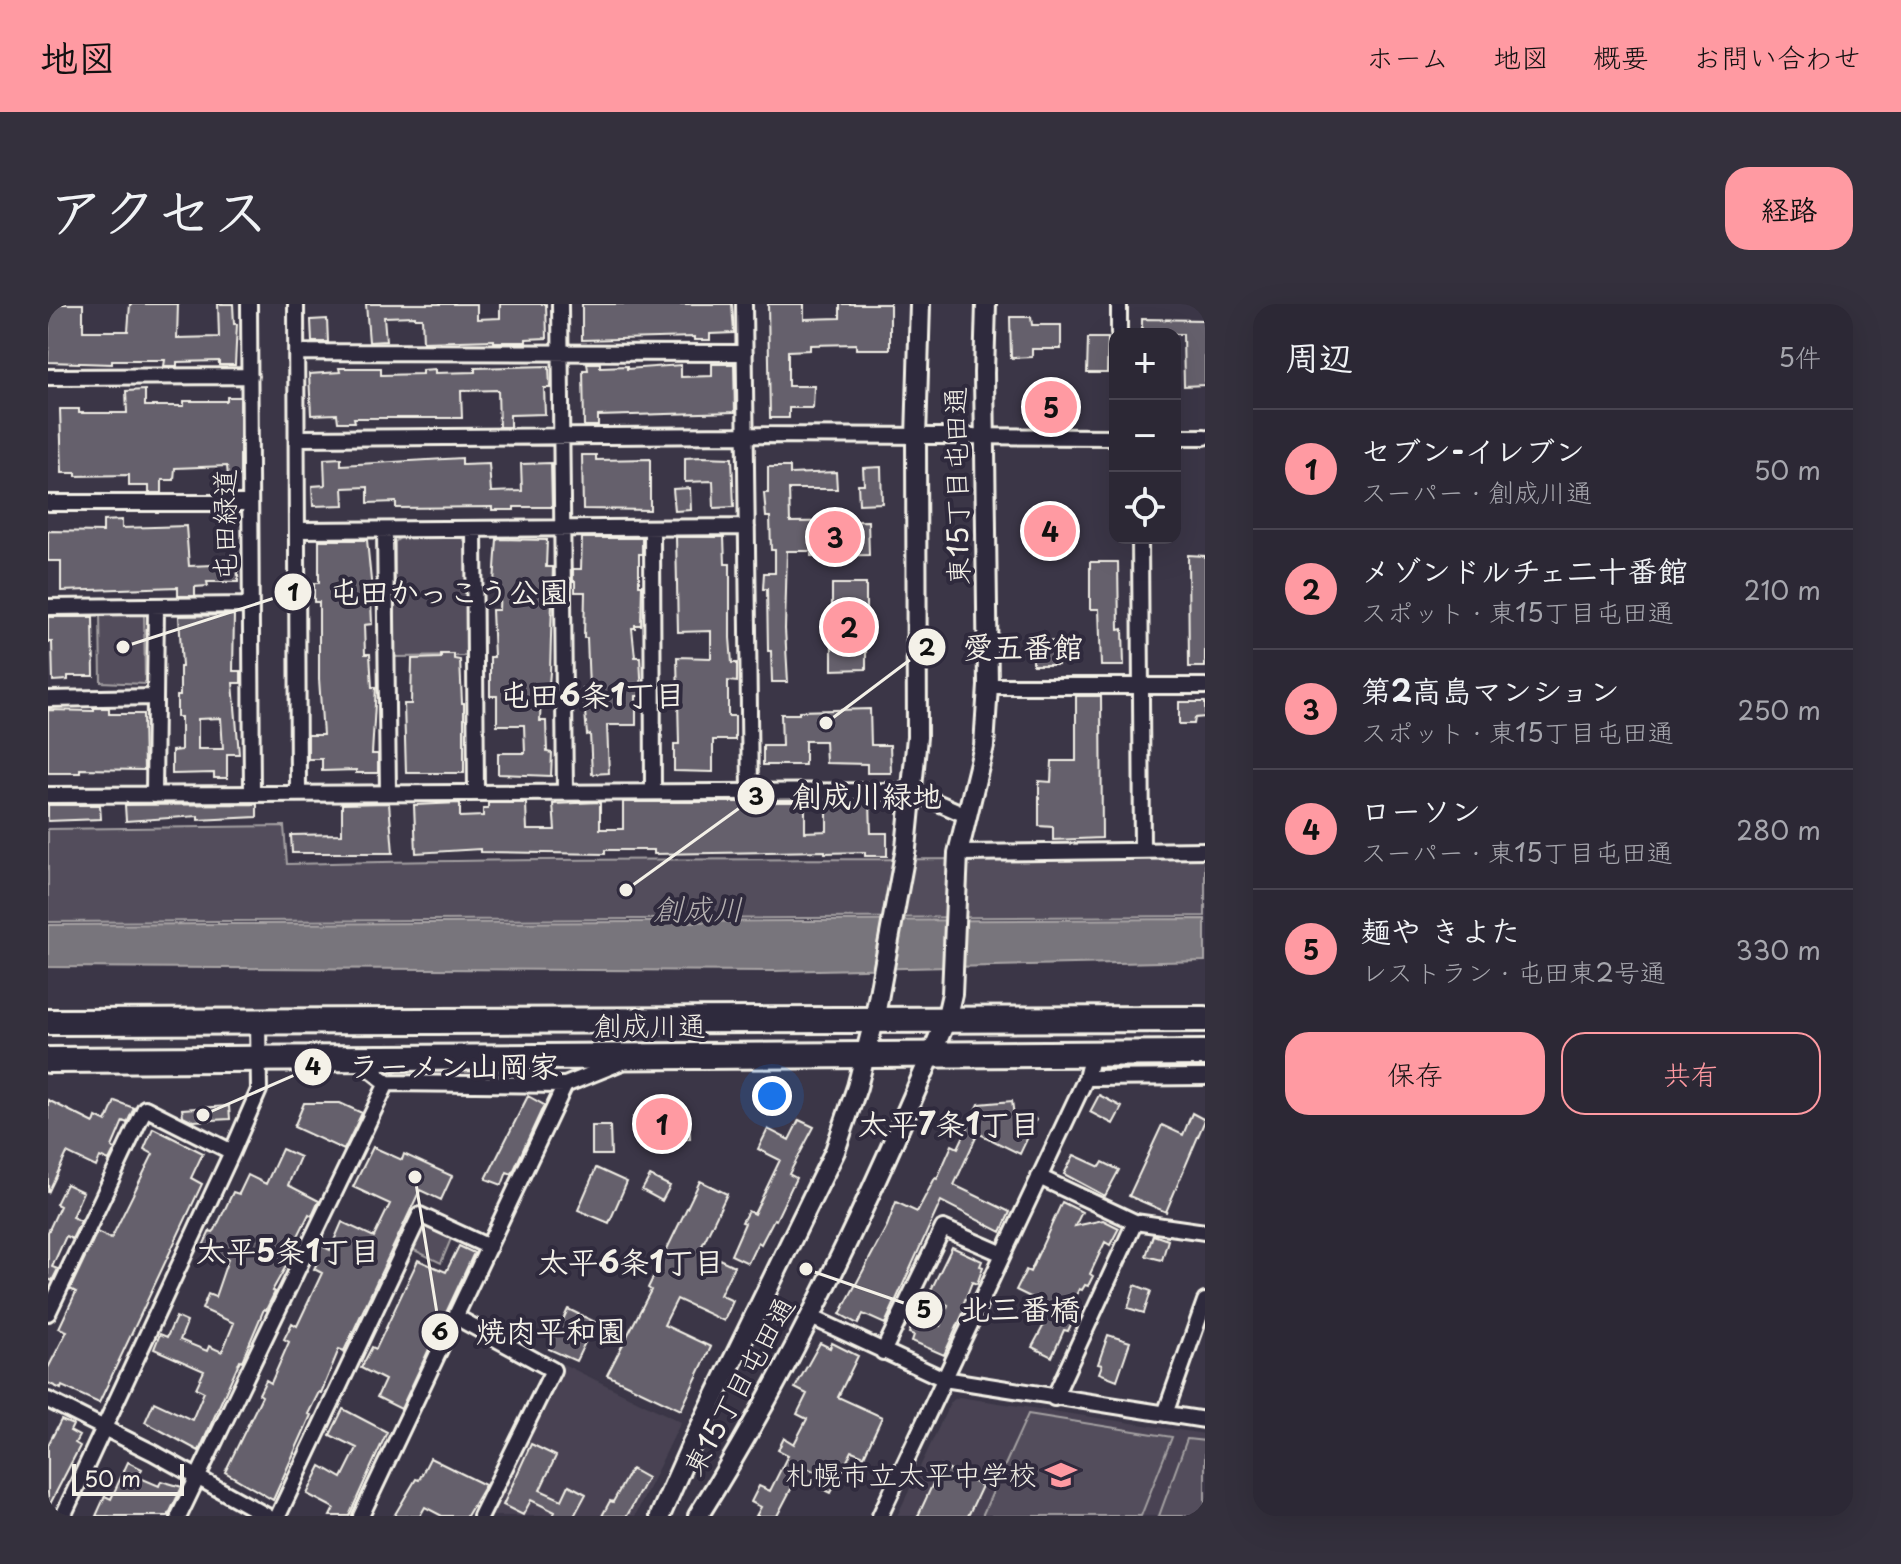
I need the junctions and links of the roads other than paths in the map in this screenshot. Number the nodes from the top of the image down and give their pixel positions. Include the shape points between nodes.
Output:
1 (249, 304) edge
2 (296, 304) edge
3 (560, 304) edge
4 (744, 304) edge
5 (920, 304) edge
6 (986, 304) edge
7 (1119, 304) edge
8 (1119, 328) edge
9 (296, 352) junction
10 (561, 353) junction
11 (745, 353) junction
12 (250, 376) junction
13 (48, 377) edge
14 (745, 435) junction
15 (562, 436) junction
16 (1109, 437) edge
17 (1181, 437) edge
18 (1205, 437) edge
19 (298, 438) junction
20 (916, 438) junction
21 (984, 438) junction
22 (48, 503) edge
23 (250, 503) junction
24 (747, 527) junction
25 (652, 528) junction
26 (474, 529) junction
27 (563, 529) junction
28 (298, 530) junction
29 (385, 530) junction
30 (1140, 544) edge
31 (251, 605) junction
32 (156, 606) junction
33 (48, 607) edge
34 (988, 686) junction
35 (1141, 686) junction
36 (1205, 686) edge
37 (155, 697) junction
38 (48, 699) edge
39 (911, 791) junction
40 (476, 792) junction
41 (565, 792) junction
42 (653, 792) junction
43 (750, 792) junction
44 (388, 793) junction
45 (252, 794) junction
46 (298, 794) junction
47 (48, 795) edge
48 (154, 795) junction
49 (966, 815) junction
50 (1205, 850) edge
51 (1142, 851) junction
52 (958, 853) junction
53 (1205, 1019) edge
54 (946, 1020) junction
55 (874, 1021) junction
56 (48, 1022) edge
57 (258, 1022) junction
58 (1205, 1053) edge
59 (866, 1054) junction
60 (1092, 1054) junction
61 (932, 1055) junction
62 (637, 1056) junction
63 (259, 1058) junction
64 (356, 1058) junction
65 (48, 1060) edge
66 (1205, 1077) edge
67 (1086, 1078) junction
68 (387, 1083) junction
69 (565, 1085) junction
70 (232, 1152) junction
71 (1039, 1177) junction
72 (1135, 1222) junction
73 (1205, 1232) edge
74 (489, 1247) junction
75 (1003, 1254) junction
76 (1205, 1301) edge
77 (48, 1313) edge
78 (456, 1317) junction
79 (811, 1317) junction
80 (883, 1352) junction
81 (944, 1379) junction
82 (1054, 1398) junction
83 (48, 1400) edge
84 (1165, 1414) junction
85 (1205, 1420) edge
86 (104, 1429) junction
87 (198, 1476) junction
88 (63, 1516) edge
89 (179, 1516) edge
90 (267, 1516) edge
91 (278, 1516) edge
92 (361, 1516) edge
93 (481, 1516) edge
94 (660, 1516) edge
95 (698, 1516) edge
96 (880, 1516) edge

1 - 12 street, 屯田緑道
2 - 9 street
3 - 10 street
4 - 11 street
5 - 20 street, 東15丁目屯田通
6 - 21 street, 東15丁目屯田通
7 - 8 street
9 - 10 street
9 - 19 street
10 - 11 street
10 - 15 street
11 - 14 street
12 - 13 street
12 - 23 street, 屯田緑道
14 - 15 street
14 - 20 street
14 - 24 street
15 - 19 street
15 - 27 street
16 - 21 street
17 - 18 street
19 - 28 street
20 - 21 street
20 - 39 street, 東15丁目屯田通 via 917,737
21 - 34 street, 東15丁目屯田通
22 - 23 street
23 - 31 street, 屯田緑道
24 - 25 street
24 - 43 street
25 - 27 street
25 - 42 street
26 - 27 street
26 - 29 street
26 - 40 street
27 - 41 street
28 - 29 street
28 - 46 street
29 - 44 street
30 - 35 street
31 - 32 street
31 - 45 street, 屯田緑道
32 - 33 street
32 - 37 street
34 - 35 street
34 - 49 street, 東15丁目屯田通 via 984,746
35 - 36 street
35 - 51 street
37 - 38 street
37 - 48 street
39 - 43 street
39 - 49 street
39 - 55 street, 東15丁目屯田通 via 897,904
40 - 41 street
40 - 44 street
41 - 42 street
42 - 43 street
44 - 46 street
45 - 46 street
45 - 48 street
47 - 48 street
49 - 52 street, 東15丁目屯田通
50 - 51 street
51 - 52 street
52 - 54 street, 東15丁目屯田通 via 952,994
53 - 54 highway, 創成川通
54 - 55 highway, 創成川通
54 - 61 street, 東15丁目屯田通
55 - 57 highway, 創成川通
55 - 59 street, 東15丁目屯田通
56 - 57 highway, 創成川通
57 - 63 street
58 - 60 highway, 創成川通
59 - 61 highway, 創成川通
59 - 62 highway, 創成川通
59 - 94 street, 東15丁目屯田通 via 835,1151
60 - 61 highway, 創成川通
60 - 67 street
61 - 79 street, 東15丁目屯田通
62 - 64 highway, 創成川通
62 - 69 street
63 - 64 highway, 創成川通
63 - 65 highway, 創成川通
63 - 70 street via 259,1090
64 - 68 street
66 - 67 street
67 - 71 street
68 - 69 street
68 - 87 street
69 - 74 street
70 - 77 street via 145,1108
70 - 86 street
71 - 72 street
71 - 75 street
72 - 73 street
72 - 82 street
74 - 78 street
74 - 91 street via 420,1215
75 - 80 street via 943,1228
75 - 81 street
76 - 84 street
78 - 92 street
78 - 93 street via 553,1370
79 - 80 street
79 - 95 street, 東15丁目屯田通
80 - 81 street
81 - 82 street
81 - 96 street
82 - 84 street
83 - 86 street
84 - 85 street
86 - 87 street
86 - 88 street
87 - 89 street
87 - 90 street

